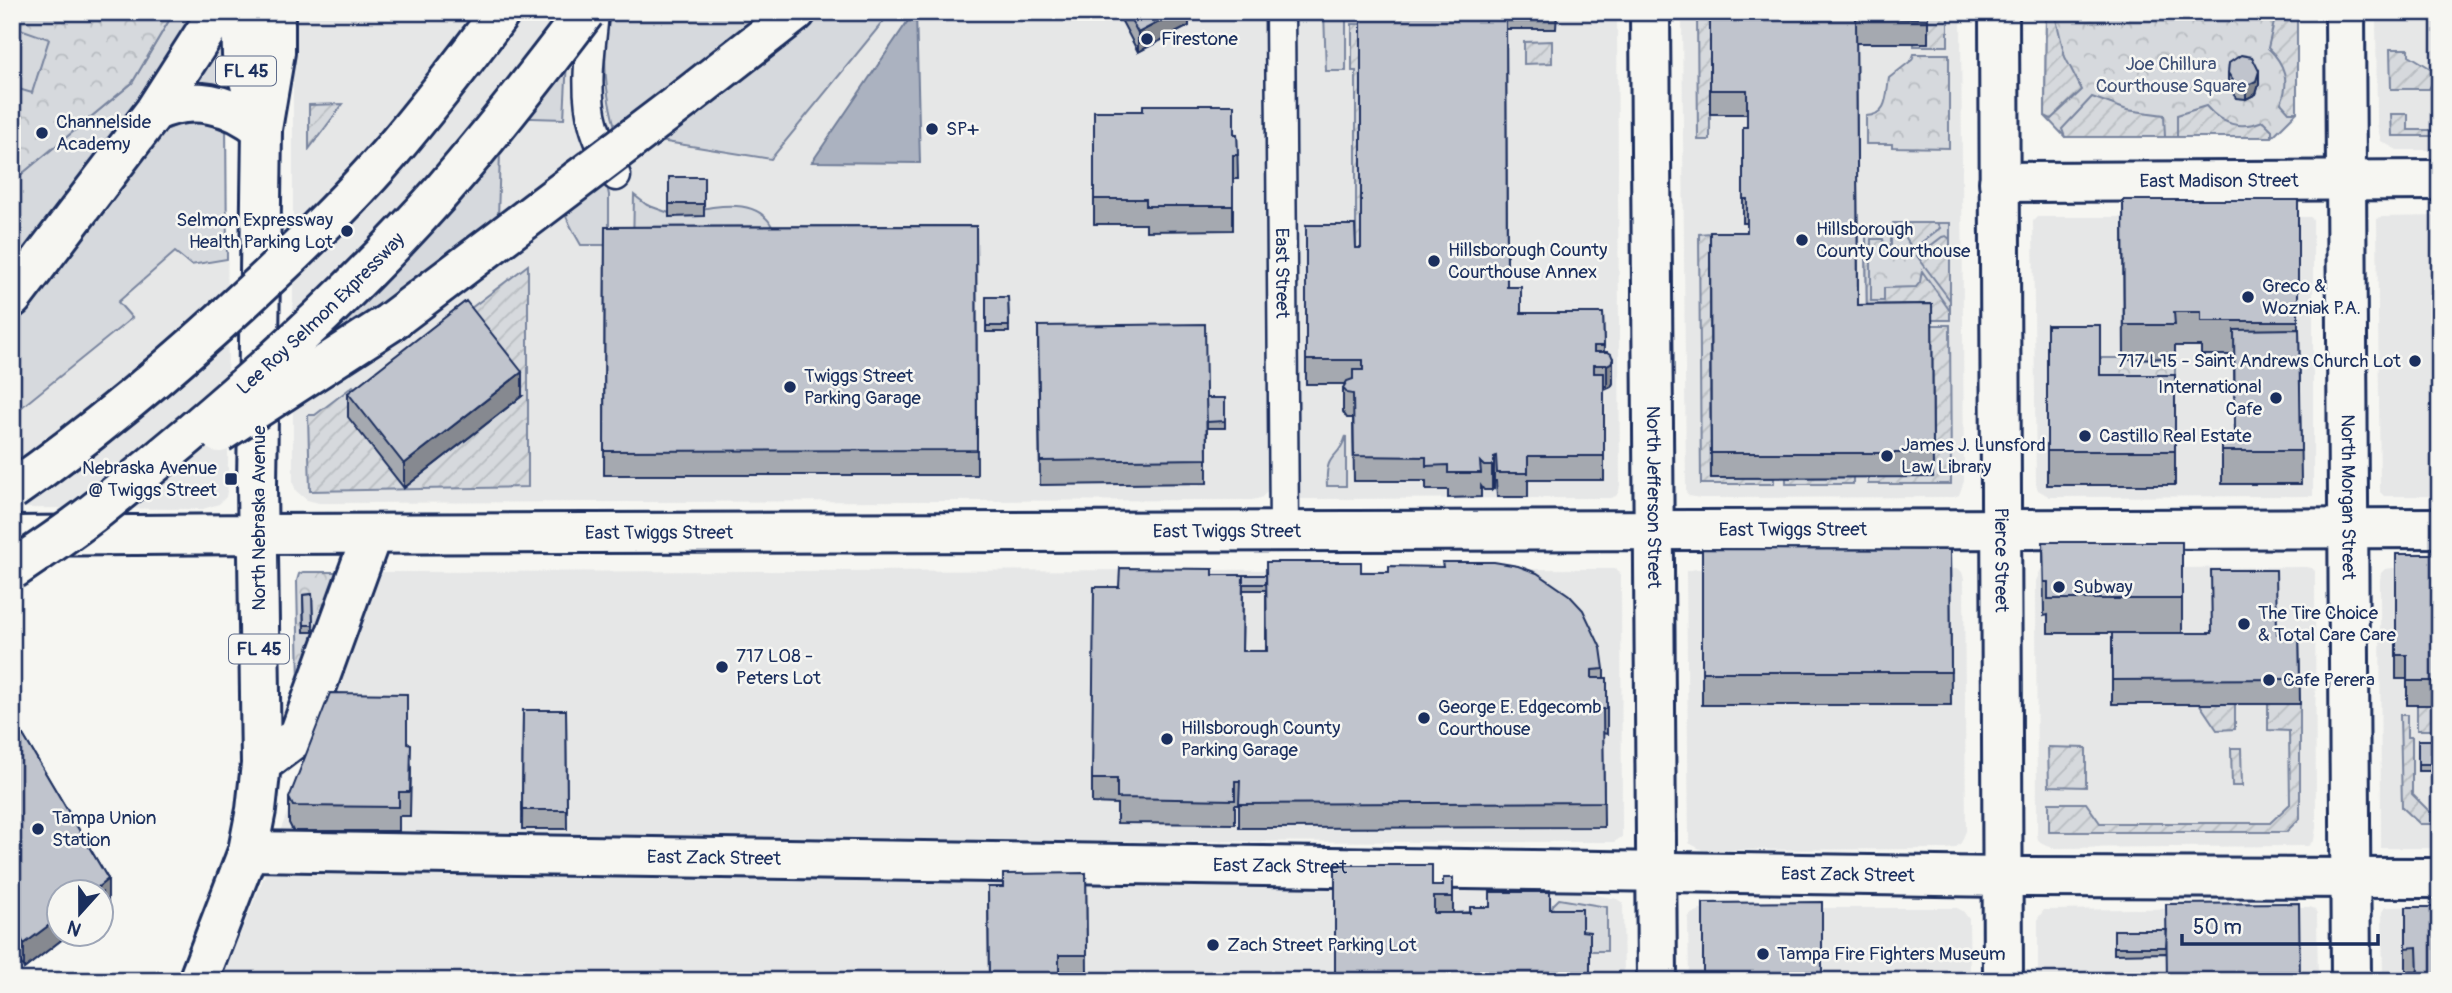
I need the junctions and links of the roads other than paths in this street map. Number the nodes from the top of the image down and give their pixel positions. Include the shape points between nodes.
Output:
1 (218, 12) edge
2 (241, 12) edge
3 (275, 12) edge
4 (501, 12) edge
5 (585, 12) edge
6 (594, 12) edge
7 (796, 12) edge
8 (1280, 12) edge
9 (1650, 12) edge
10 (1999, 12) edge
11 (2345, 12) edge
12 (154, 112) junction
13 (262, 129) junction
14 (616, 176) dead end
15 (2440, 180) edge
16 (2346, 181) junction
17 (1999, 182) junction
18 (12, 298) edge
19 (12, 491) edge
20 (102, 507) junction
21 (2348, 528) junction
22 (2440, 528) edge
23 (2001, 529) junction
24 (1654, 530) junction
25 (1284, 532) junction
26 (257, 534) junction
27 (372, 534) junction
28 (12, 536) edge
29 (12, 570) edge
30 (261, 764) junction
31 (248, 851) junction
32 (1657, 872) junction
33 (2003, 877) junction
34 (2349, 878) junction
35 (2440, 878) edge
36 (198, 981) edge
37 (1657, 981) edge
38 (2003, 981) edge
39 (2351, 981) edge

1 - 12 main road
2 - 13 main road, North Nebraska Avenue / FL 45 via 242,55
3 - 13 main road, North Nebraska Avenue / FL 45 via 275,52
4 - 19 main road, bridge via 387,156 306,242 134,397
5 - 20 main road, Lee Roy Selmon Expressway, bridge via 521,97 355,282 265,369
6 - 14 street via 590,106 600,144
7 - 20 main road, bridge via 389,323
8 - 25 street, East Street
9 - 24 main road, North Jefferson Street
10 - 17 main road, Pierce Street
11 - 16 main road, North Morgan Street
12 - 13 main road via 204,103 233,110
12 - 18 main road
13 - 26 main road, North Nebraska Avenue / FL 45
15 - 16 main road, East Madison Street
16 - 17 main road, East Madison Street
16 - 21 main road, North Morgan Street
17 - 23 main road, Pierce Street
20 - 29 main road, Lee Roy Selmon Expressway, bridge
21 - 22 main road, East Twiggs Street
21 - 23 main road, East Twiggs Street
21 - 34 main road, North Morgan Street
23 - 24 main road, East Twiggs Street
23 - 33 main road, Pierce Street
24 - 25 main road, East Twiggs Street
24 - 32 main road, North Jefferson Street
25 - 27 main road, East Twiggs Street
26 - 27 main road, East Twiggs Street
26 - 28 main road, East Twiggs Street
26 - 30 main road, North Nebraska Avenue / FL 45
27 - 30 main road via 299,735
30 - 31 main road, North Nebraska Avenue / FL 45
31 - 32 main road, East Zack Street
31 - 36 main road, North Nebraska Avenue / FL 45
32 - 33 main road, East Zack Street
32 - 37 main road, North Jefferson Street
33 - 34 main road, East Zack Street
33 - 38 main road, Pierce Street
34 - 35 main road, East Zack Street
34 - 39 main road, North Morgan Street

